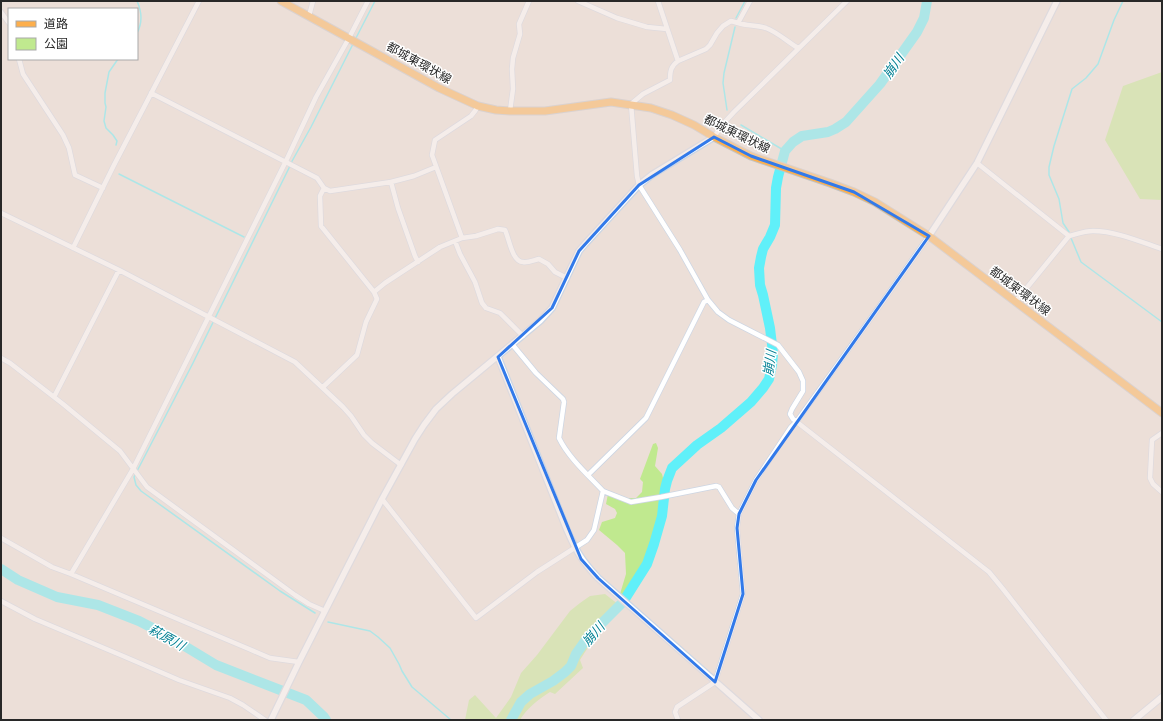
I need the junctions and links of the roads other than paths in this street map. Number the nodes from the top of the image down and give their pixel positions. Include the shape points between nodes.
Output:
1 (199, 1) edge
2 (280, 1) edge
3 (312, 1) edge
4 (368, 1) edge
5 (529, 1) edge
6 (578, 1) edge
7 (658, 1) edge
8 (750, 1) edge
9 (847, 1) edge
10 (1058, 1) edge
11 (1, 12) edge
12 (309, 16) junction
13 (8, 22) edge
14 (738, 23) junction
15 (667, 29) junction
16 (349, 38) junction
17 (798, 48) junction
18 (18, 60) edge
19 (678, 61) junction
20 (151, 93) junction
21 (632, 104) junction
22 (478, 106) junction
23 (510, 111) junction
24 (714, 137) junction
25 (286, 162) junction
26 (976, 163) junction
27 (436, 167) junction
28 (391, 182) junction
29 (640, 185) junction
30 (103, 188) junction
31 (324, 188) junction
32 (2, 215) edge
33 (929, 236) junction
34 (1069, 236) junction
35 (462, 238) junction
36 (455, 241) junction
37 (73, 248) junction
38 (1162, 249) edge
39 (418, 262) junction
40 (118, 270) junction
41 (567, 278) junction
42 (374, 292) junction
43 (708, 300) junction
44 (1016, 301) junction
45 (209, 316) junction
46 (524, 336) junction
47 (512, 344) junction
48 (498, 356) junction
49 (1, 358) edge
50 (323, 387) junction
51 (54, 397) junction
52 (1162, 413) edge
53 (797, 421) junction
54 (1162, 433) edge
55 (401, 465) junction
56 (133, 469) junction
57 (588, 475) junction
58 (603, 491) junction
59 (1162, 492) edge
60 (382, 499) junction
61 (739, 514) junction
62 (1, 538) edge
63 (575, 548) junction
64 (72, 574) junction
65 (1, 601) edge
66 (325, 612) junction
67 (299, 662) junction
68 (715, 682) junction
69 (1162, 697) edge
70 (272, 719) edge
71 (265, 720) edge
72 (678, 720) edge
73 (760, 720) edge
74 (1106, 720) edge
75 (1134, 720) edge

1 - 20 street
2 - 12 main road, 都城東環状線
3 - 12 street
4 - 16 street
5 - 23 street via 519,24 520,34 512,69
6 - 15 street via 617,18 647,27
7 - 15 street
8 - 14 street
9 - 17 street
10 - 26 street
11 - 13 street
12 - 16 main road, 都城東環状線
14 - 17 street via 767,29
14 - 19 street via 731,21 723,26 706,49
15 - 19 street
16 - 22 main road, 都城東環状線 via 439,88
16 - 25 street via 316,97
17 - 24 street via 734,112
18 - 30 street via 22,74 63,135 69,148 75,175
19 - 21 street via 672,68 670,80 643,94
20 - 25 street
20 - 30 street
21 - 23 main road, 都城東環状線 via 612,102 545,111
21 - 24 main road, 都城東環状線 via 672,115
21 - 29 street via 637,176
22 - 23 main road, 都城東環状線
22 - 27 street via 471,116 435,140 432,155
24 - 29 street via 653,174
24 - 33 main road, 都城東環状線 via 751,156 868,199
25 - 31 street via 317,178
25 - 45 street
26 - 33 street
26 - 34 street
27 - 28 street
27 - 35 street
28 - 31 street via 330,191
28 - 39 street
29 - 41 street via 584,244
29 - 43 street
30 - 37 street
31 - 42 street via 320,196 321,226
32 - 37 street
33 - 44 main road, 都城東環状線
33 - 53 street
34 - 38 street via 1081,232 1108,232
34 - 44 street
35 - 36 street
35 - 41 street via 498,229 505,230 518,260 522,262 539,259
36 - 39 street via 440,247
36 - 46 street via 482,303 486,308 500,314
37 - 40 street
39 - 42 street
40 - 45 street
40 - 51 street
41 - 46 street via 552,308
42 - 50 street via 377,299 366,322 357,355
43 - 53 street via 729,320 778,345 794,364 804,381 803,391 790,414
43 - 57 street via 704,302 646,418
44 - 52 main road, 都城東環状線
45 - 50 street via 295,362
45 - 56 street
46 - 47 street
47 - 48 street
47 - 57 street via 536,373 563,399 559,438
48 - 55 street via 436,409 414,439
48 - 63 street
49 - 51 street
50 - 55 street via 351,416 364,435
51 - 56 street via 120,451
53 - 61 street via 760,474
53 - 74 street via 988,572
54 - 59 street via 1152,440 1150,478
55 - 60 street
56 - 64 street
56 - 66 street via 147,487 161,498 294,595
57 - 58 street
58 - 61 street via 631,502 716,486
58 - 63 street via 594,530 587,540
60 - 63 street via 476,618
60 - 66 street
61 - 68 street via 737,528 743,594
62 - 64 street via 52,567
63 - 68 street via 598,578
64 - 67 street via 270,658
65 - 71 street via 35,619 179,680 230,698
66 - 67 street
67 - 70 street
68 - 72 street via 677,707 675,712
68 - 73 street
69 - 75 main road

